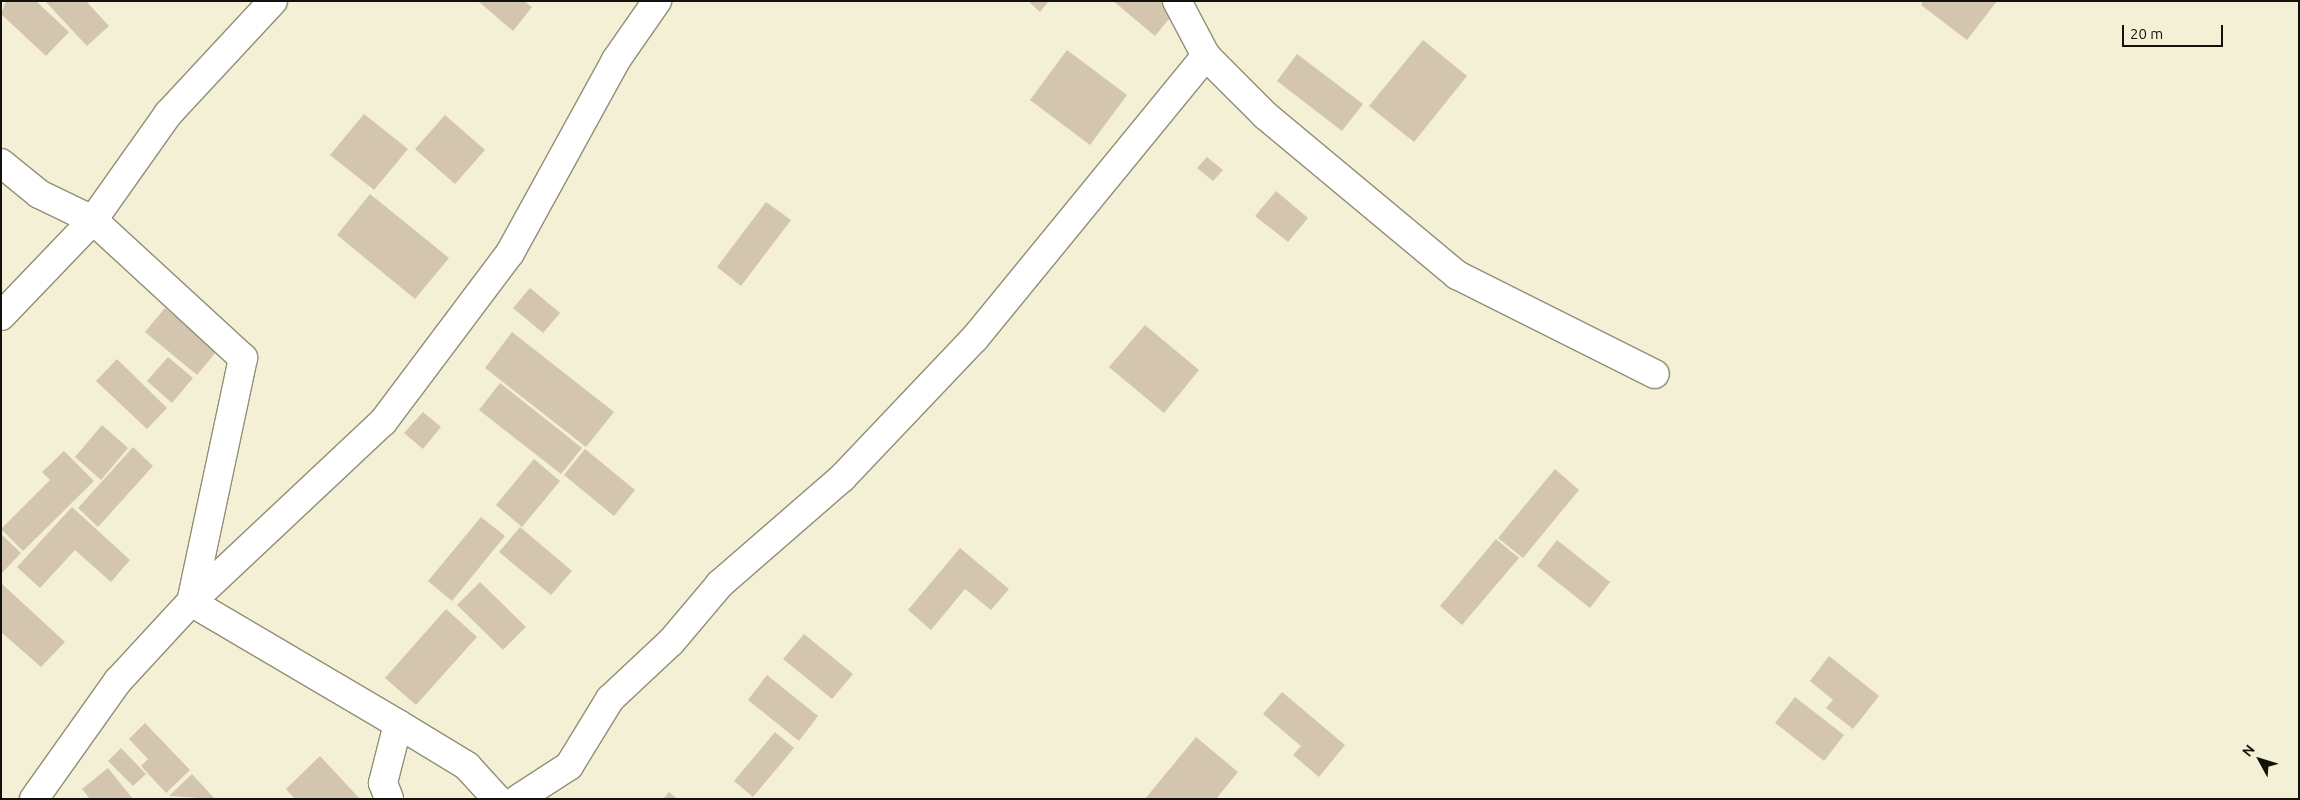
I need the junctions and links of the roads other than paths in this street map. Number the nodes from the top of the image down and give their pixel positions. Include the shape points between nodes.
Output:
1 (273, 1) edge
2 (657, 1) edge
3 (1177, 1) edge
4 (1206, 56) junction
5 (1, 163) edge
6 (93, 220) junction
7 (1, 316) edge
8 (1655, 374) dead end
9 (191, 602) junction
10 (398, 724) junction
11 (34, 799) edge
12 (389, 799) edge
13 (497, 799) edge
14 (518, 799) edge

1 - 6 street via 168,114
2 - 9 street via 616,60 510,253 383,422
3 - 4 street
4 - 8 street via 1332,175 1457,275
4 - 14 street via 975,338 842,478 720,584 671,642 610,699 569,766
5 - 6 street via 39,194
6 - 7 street
6 - 9 street via 243,358
9 - 10 street
9 - 11 street via 118,681
10 - 12 street via 383,783
10 - 13 street via 467,766

